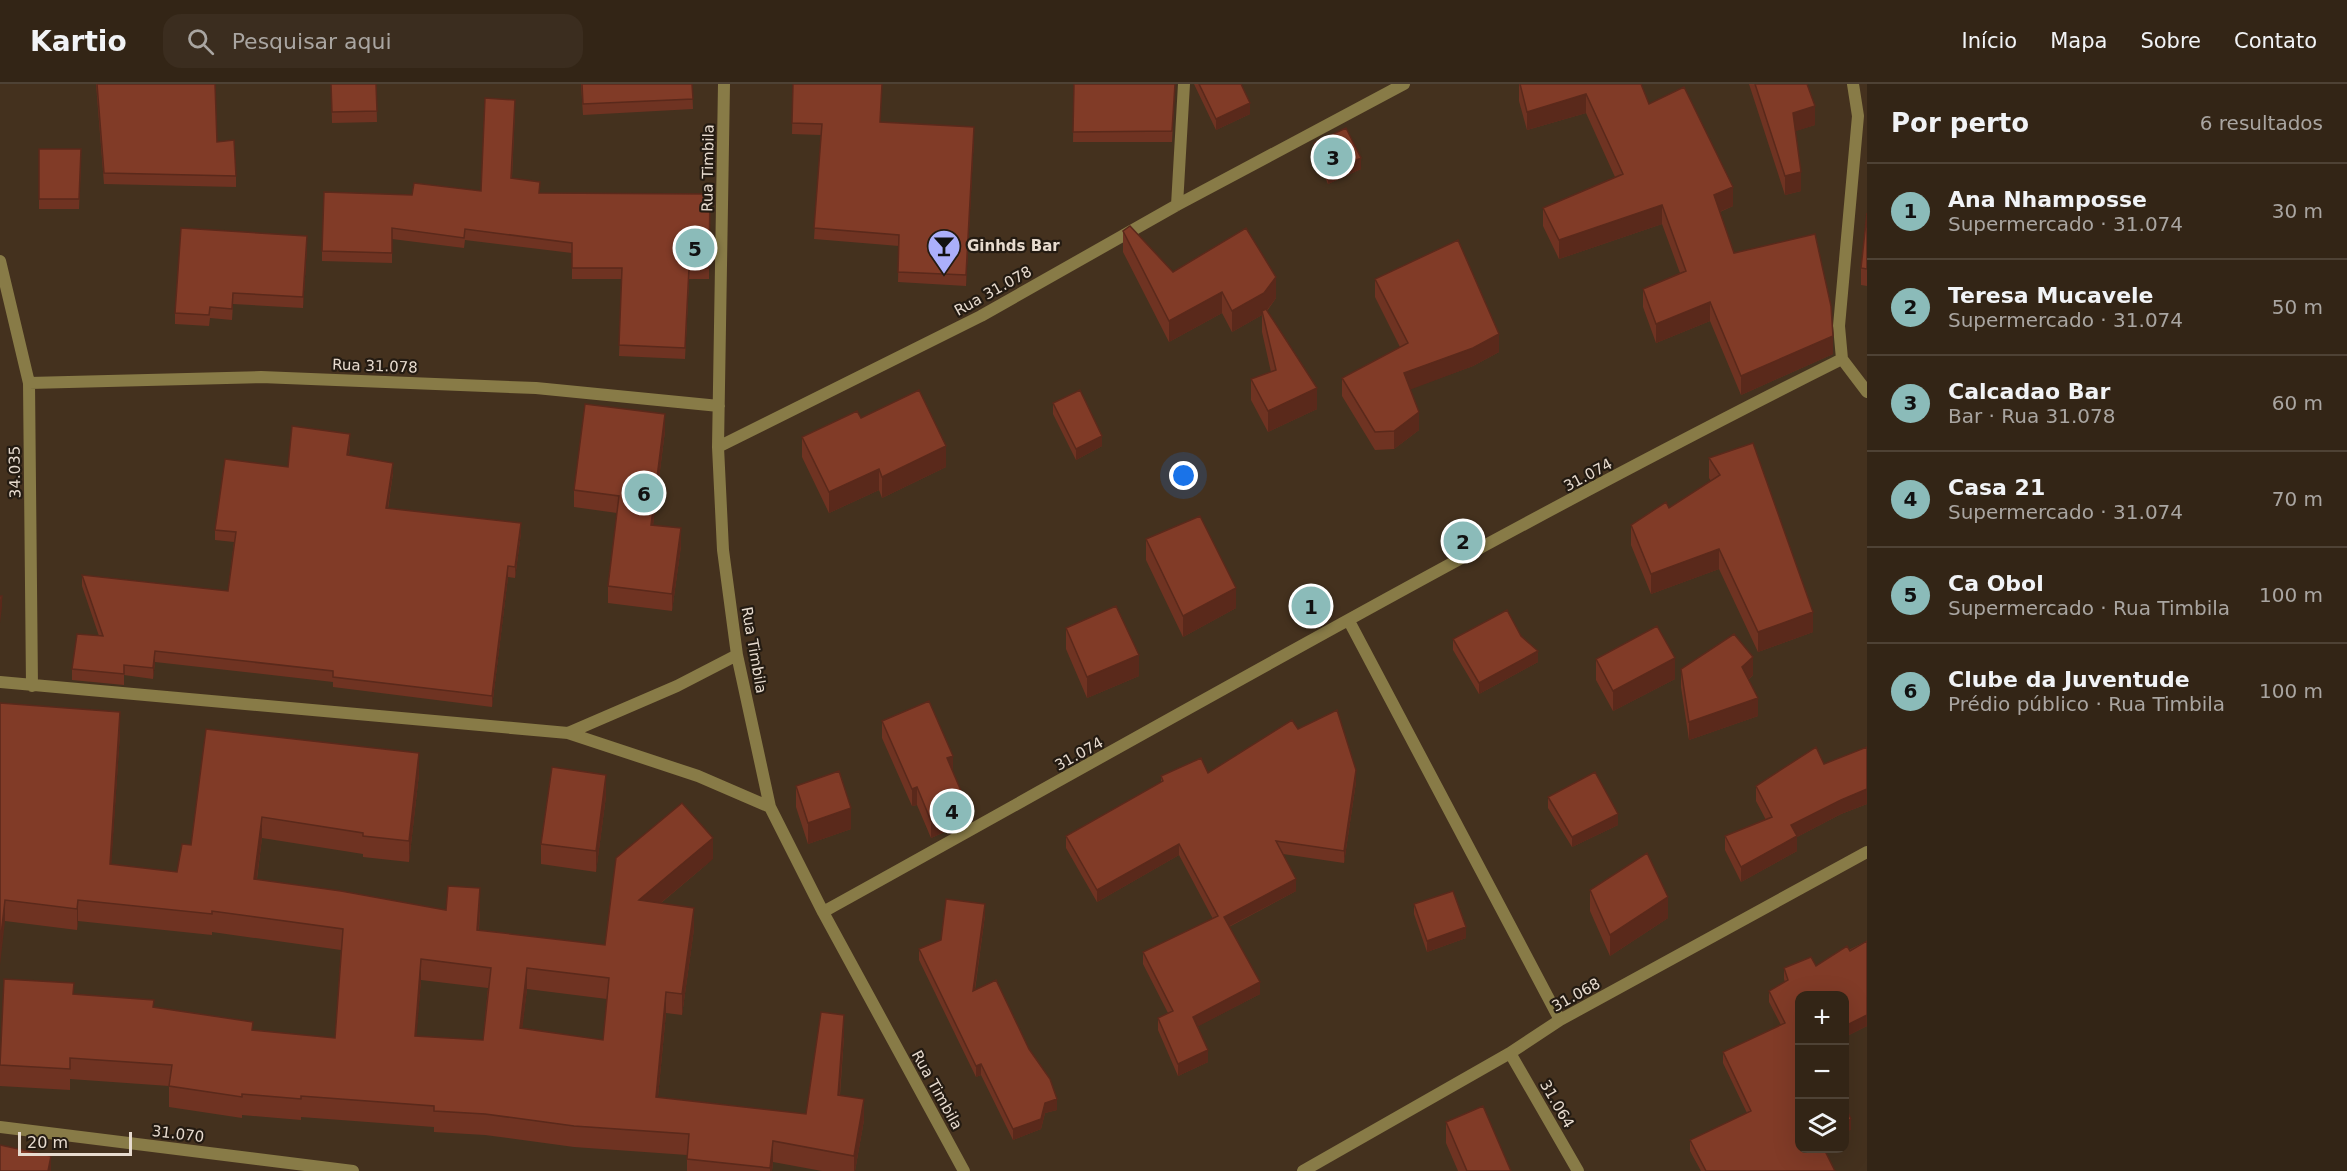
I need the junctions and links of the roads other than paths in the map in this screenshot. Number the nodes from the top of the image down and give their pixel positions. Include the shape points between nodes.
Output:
1 (724, 84) edge
2 (1184, 84) edge
3 (1404, 84) edge
4 (1853, 84) edge
5 (1177, 205) junction
6 (0, 261) edge
7 (1842, 360) junction
8 (29, 383) junction
9 (1867, 391) edge
10 (719, 406) junction
11 (718, 447) junction
12 (1349, 621) junction
13 (737, 655) junction
14 (0, 682) edge
15 (32, 686) junction
16 (568, 733) junction
17 (770, 807) junction
18 (1867, 852) edge
19 (823, 912) junction
20 (1560, 1020) junction
21 (1510, 1053) junction
22 (0, 1127) edge
23 (353, 1171) edge
24 (964, 1171) edge
25 (1303, 1171) edge
26 (1578, 1171) edge

1 - 10 street, Rua Timbila
2 - 5 street
3 - 5 street, Rua 31.078
4 - 7 street via 1858,116 1839,326
5 - 11 street, Rua 31.078 via 981,316
6 - 8 street, 34.035
7 - 9 street
7 - 12 street, 31.074 via 1734,413
8 - 10 street, Rua 31.078 via 261,377 536,388
8 - 15 street, 34.035
10 - 11 street, Rua Timbila
11 - 13 street, Rua Timbila via 723,550
12 - 19 street, 31.074
12 - 20 street
13 - 16 street
13 - 17 street, Rua Timbila
14 - 15 street
15 - 16 street
16 - 17 street via 698,776
17 - 19 street, Rua Timbila
18 - 20 street, 31.068
19 - 24 street, Rua Timbila
20 - 21 street, 31.068
21 - 25 street, 31.068
21 - 26 street, 31.064
22 - 23 street, 31.070

